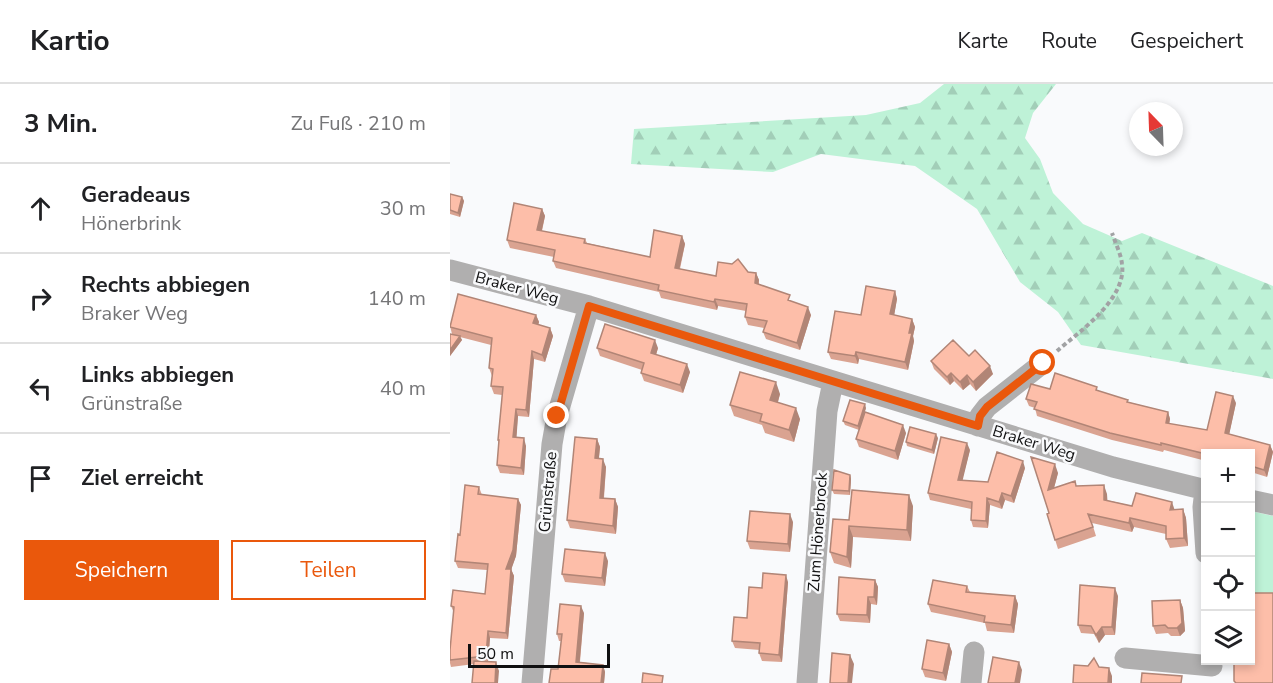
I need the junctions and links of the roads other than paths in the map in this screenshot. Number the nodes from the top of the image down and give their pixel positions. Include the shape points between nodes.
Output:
1 (450, 270) edge
2 (589, 306) junction
3 (1043, 363) road end
4 (833, 382) junction
5 (978, 426) junction
6 (1201, 489) edge
7 (1255, 501) edge
8 (1273, 505) edge
9 (974, 652) dead end
10 (1125, 658) dead end
11 (1212, 670) edge
12 (532, 683) edge
13 (807, 683) edge
14 (971, 683) edge

1 - 2 street, Braker Weg
2 - 4 street, Braker Weg
2 - 12 street, Grünstraße via 552,444
3 - 5 street via 987,407
4 - 5 street, Braker Weg
4 - 13 street, Zum Hönerbrock via 827,411
5 - 6 street, Braker Weg
7 - 8 street
9 - 14 street
10 - 11 street

